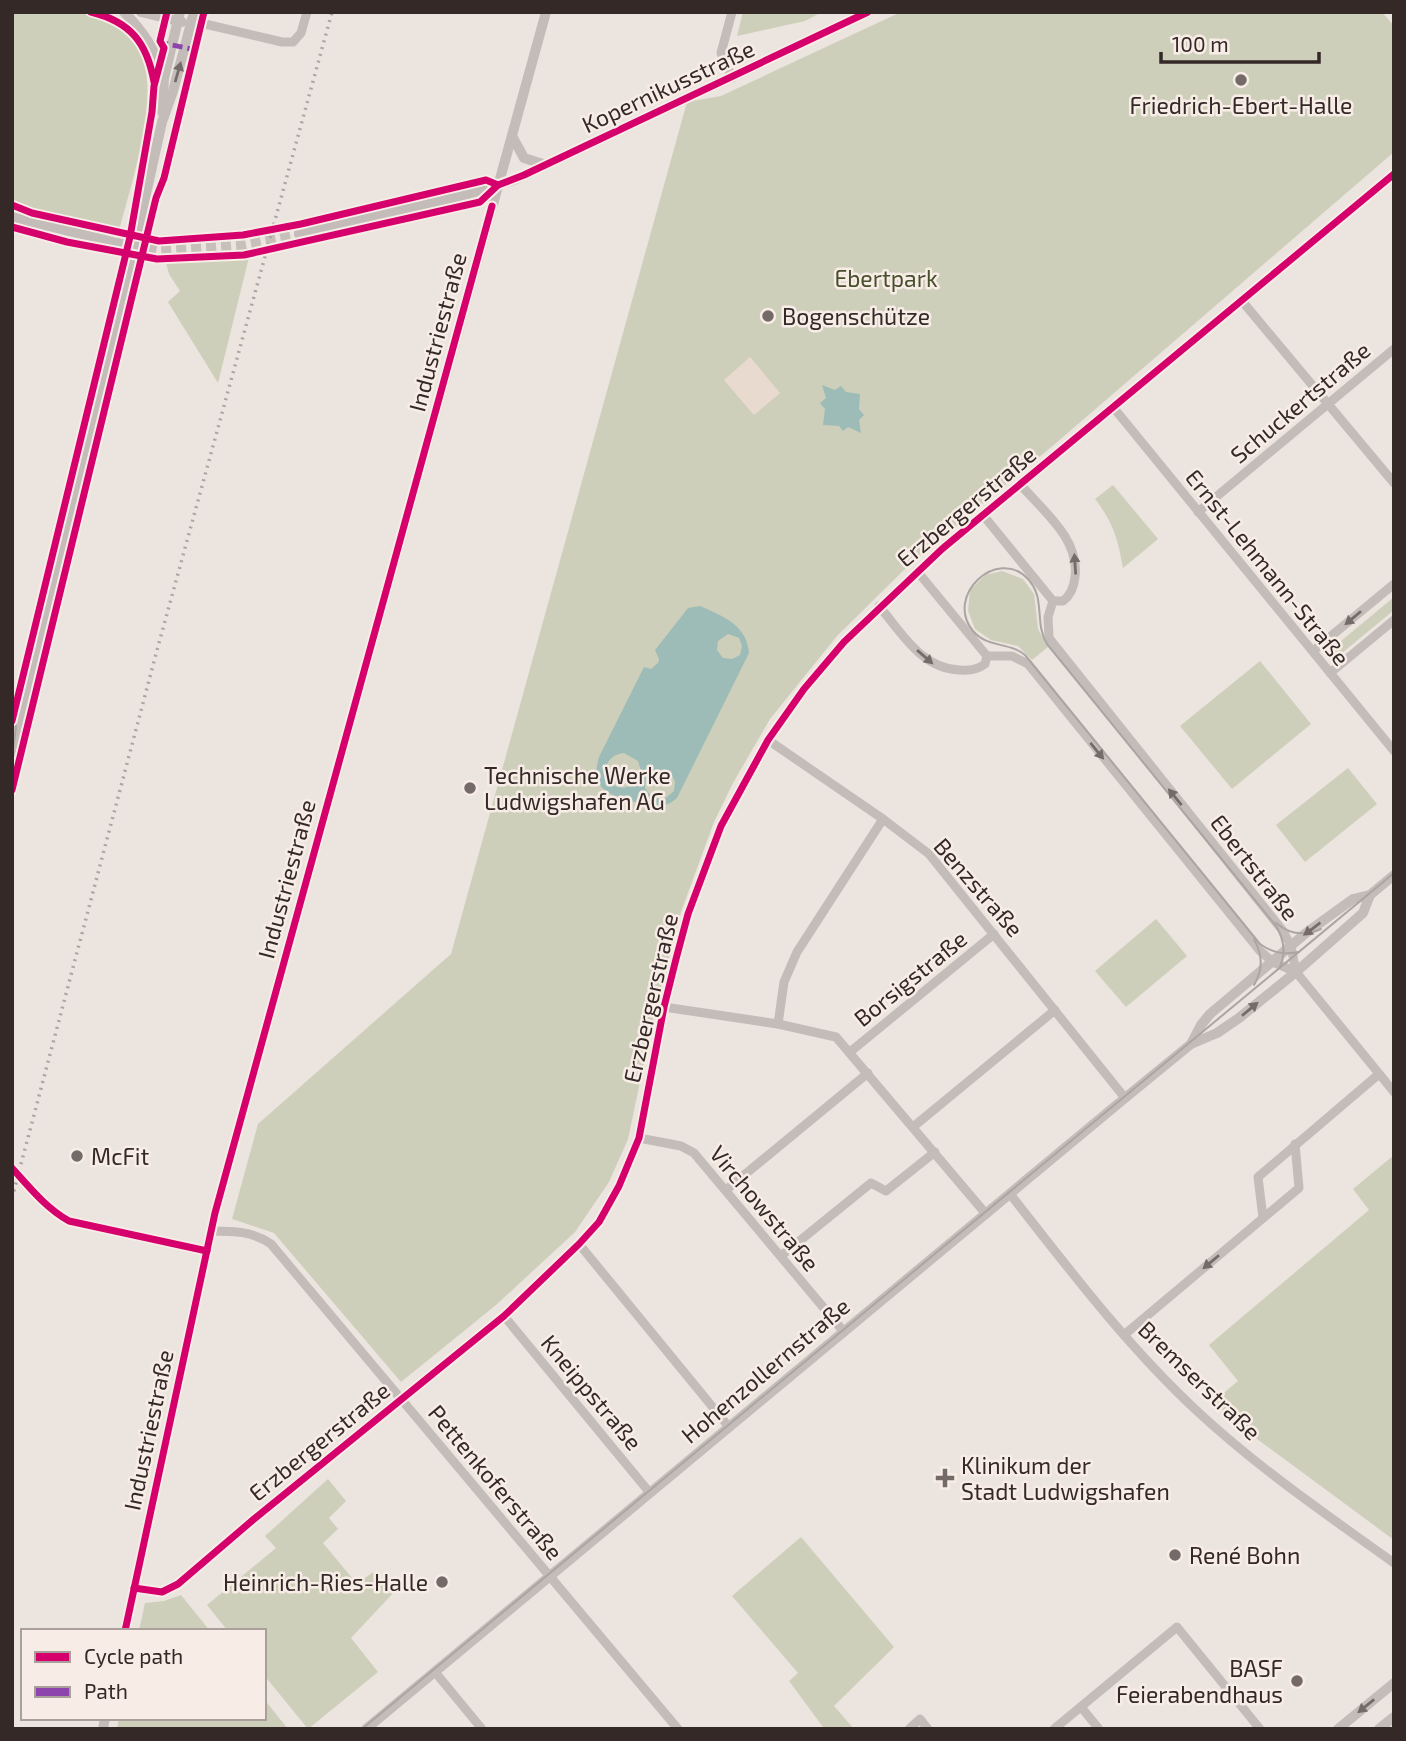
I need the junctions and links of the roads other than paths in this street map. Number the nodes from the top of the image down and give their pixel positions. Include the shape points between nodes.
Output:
1 (124, 12) edge
2 (141, 12) edge
3 (307, 12) edge
4 (546, 12) edge
5 (732, 12) edge
6 (868, 12) edge
7 (180, 16) edge
8 (193, 17) edge
9 (164, 78) junction
10 (732, 78) junction
11 (162, 122) junction
12 (512, 136) junction
13 (546, 165) junction
14 (1394, 174) edge
15 (498, 185) junction
16 (12, 217) edge
17 (299, 234) tunnel mouth
18 (117, 243) tunnel mouth
19 (1242, 301) junction
20 (1394, 349) edge
21 (1328, 403) junction
22 (1114, 407) junction
23 (1394, 483) edge
24 (1020, 484) junction
25 (1198, 512) junction
26 (983, 515) junction
27 (917, 571) junction
28 (1394, 584) edge
29 (1053, 601) junction
30 (879, 606) junction
31 (1394, 620) edge
32 (1313, 651) junction
33 (987, 656) junction
34 (1330, 673) junction
35 (768, 740) junction
36 (1394, 751) edge
37 (12, 752) edge
38 (883, 819) junction
39 (1394, 875) edge
40 (1370, 895) junction
41 (994, 933) junction
42 (1291, 946) junction
43 (1273, 962) junction
44 (1296, 972) junction
45 (664, 1007) junction
46 (1055, 1010) junction
47 (778, 1024) junction
48 (1191, 1044) junction
49 (850, 1052) junction
50 (868, 1073) junction
51 (1379, 1074) junction
52 (1394, 1092) edge
53 (1125, 1098) junction
54 (913, 1127) junction
55 (639, 1138) junction
56 (1296, 1144) junction
57 (934, 1152) junction
58 (726, 1190) junction
59 (1010, 1194) junction
60 (986, 1214) junction
61 (1263, 1218) junction
62 (211, 1231) junction
63 (579, 1244) junction
64 (781, 1256) junction
65 (504, 1316) junction
66 (845, 1332) junction
67 (1124, 1335) junction
68 (401, 1399) junction
69 (729, 1427) junction
70 (650, 1493) junction
71 (1394, 1563) edge
72 (549, 1576) junction
73 (134, 1588) junction
74 (125, 1629) edge
75 (435, 1672) junction
76 (1394, 1683) edge
77 (1080, 1707) junction
78 (1394, 1717) edge
79 (366, 1729) edge
80 (482, 1729) edge
81 (678, 1729) edge
82 (909, 1729) edge
83 (928, 1729) edge
84 (1054, 1729) edge
85 (1099, 1729) edge
86 (1260, 1729) edge
87 (1338, 1729) edge
88 (1379, 1729) edge

1 - 9 street via 152,45
2 - 7 street
3 - 8 street via 293,42
4 - 12 street, Industriestraße
5 - 10 street via 721,53
6 - 10 street, Kopernikusstraße
7 - 8 street
7 - 9 street
11 -> 8 street
9 - 11 street
10 - 13 street, Kopernikusstraße
11 - 37 street
12 - 13 street via 524,158
12 - 15 street, Industriestraße
13 - 15 street, Kopernikusstraße
14 - 19 street, Erzbergerstraße
15 - 17 street, Kopernikusstraße
15 - 62 street, Industriestraße
16 - 18 street
19 - 21 street
19 - 22 street, Erzbergerstraße
20 - 21 street, Schuckertstraße
21 - 23 street
21 - 25 street, Schuckertstraße
22 - 24 street, Erzbergerstraße
22 - 25 street, Ernst-Lehmann-Straße
24 - 26 street, Erzbergerstraße
29 -> 24 street via 1069,597 1076,558 1068,540
25 - 32 street, Ernst-Lehmann-Straße
26 - 27 street, Erzbergerstraße
26 - 29 street
27 - 30 street, Erzbergerstraße
27 - 33 street
28 -> 32 street
42 -> 29 street, Ebertstraße via 1055,648 1047,626
30 -> 33 street via 923,657 938,667 978,669
30 - 35 street, Erzbergerstraße via 820,670
31 - 34 street
32 - 34 street, Ernst-Lehmann-Straße
33 -> 43 street, Ebertstraße via 1012,656 1028,664
34 - 36 street, Ernst-Lehmann-Straße
35 - 38 street, Benzstraße
35 - 45 street, Erzbergerstraße via 726,815 703,870
38 - 41 street, Benzstraße via 929,854
38 - 47 street via 797,952 784,982
39 - 40 street, Hohenzollernstraße
40 -> 42 street, Hohenzollernstraße via 1353,899
40 - 44 street, Hohenzollernstraße via 1363,912
41 - 46 street, Benzstraße
41 - 49 street, Borsigstraße
42 - 43 street, Hohenzollernstraße
42 - 44 street, Ebertstraße
43 - 44 street, Ebertstraße
43 - 48 street, Hohenzollernstraße via 1210,1014
48 -> 44 street, Hohenzollernstraße via 1239,1018
44 - 51 street
45 - 47 street
45 - 55 street, Erzbergerstraße
46 - 53 street, Benzstraße
46 - 54 street
47 - 49 street via 836,1037
48 - 53 street, Hohenzollernstraße
49 - 50 street
50 - 54 street
50 - 58 street
51 - 52 street
51 - 56 street
53 - 59 street, Hohenzollernstraße
54 - 57 street
55 - 58 street, Virchowstraße via 694,1153
55 - 63 street, Erzbergerstraße via 599,1222
56 - 61 street via 1299,1188
56 - 61 street via 1258,1177
57 - 60 street
57 - 64 street via 886,1191 871,1183
58 - 64 street, Virchowstraße
59 - 60 street, Hohenzollernstraße
59 - 67 street, Bremserstraße
60 - 66 street, Hohenzollernstraße
61 -> 67 street
62 - 68 street, Pettenkoferstraße via 247,1232 271,1244
62 - 73 street, Industriestraße
63 - 65 street, Erzbergerstraße
63 - 69 street
64 - 66 street, Virchowstraße
65 - 68 street, Erzbergerstraße
65 - 70 street, Kneippstraße
66 - 69 street, Hohenzollernstraße
67 - 71 street, Bremserstraße via 1232,1441
68 - 72 street, Pettenkoferstraße
68 - 73 street, Erzbergerstraße via 171,1589 152,1592
69 - 70 street, Hohenzollernstraße
70 - 72 street, Hohenzollernstraße
72 - 75 street, Hohenzollernstraße
72 - 81 street, Pettenkoferstraße
73 - 74 street, Industriestraße
75 - 79 street, Hohenzollernstraße
75 - 80 street
76 -> 87 street
77 - 84 street
77 - 85 street
77 - 86 street via 1177,1626
78 - 88 street
82 - 83 street via 920,1719

